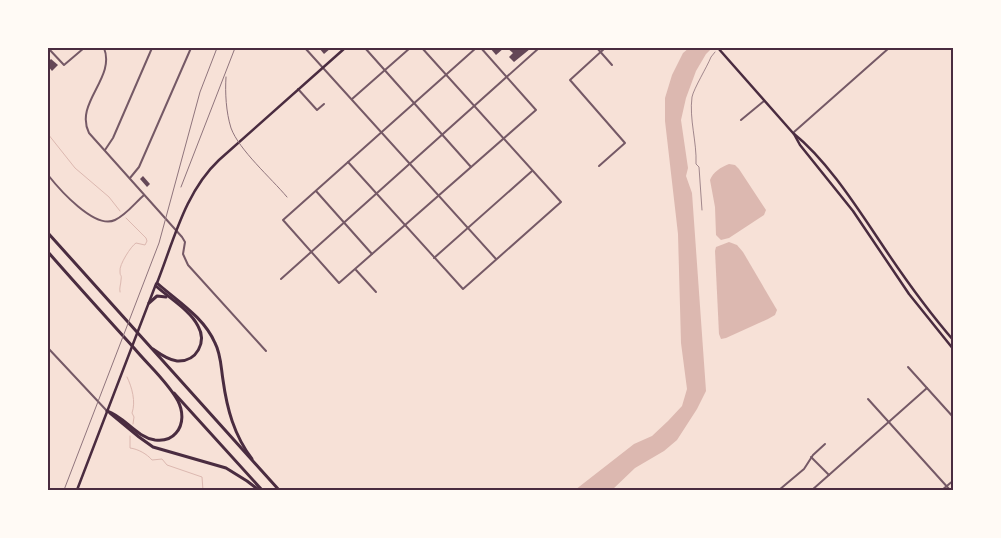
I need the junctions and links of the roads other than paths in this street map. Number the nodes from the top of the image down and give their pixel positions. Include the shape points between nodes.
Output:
1 (48, 48) edge
2 (84, 48) edge
3 (104, 48) edge
4 (152, 48) edge
5 (191, 48) edge
6 (305, 48) edge
7 (345, 48) edge
8 (365, 48) edge
9 (410, 48) edge
10 (422, 48) edge
11 (476, 48) edge
12 (481, 48) edge
13 (539, 48) edge
14 (597, 48) edge
15 (606, 48) edge
16 (889, 48) edge
17 (718, 49) edge
18 (601, 52) junction
19 (612, 64) dead end
20 (323, 67) junction
21 (385, 70) junction
22 (446, 74) junction
23 (507, 77) junction
24 (298, 89) junction
25 (352, 100) junction
26 (764, 100) junction
27 (414, 103) junction
28 (324, 104) dead end
29 (474, 106) junction
30 (741, 120) dead end
31 (382, 132) junction
32 (794, 133) junction
33 (442, 135) junction
34 (504, 139) junction
35 (104, 151) junction
36 (348, 162) junction
37 (410, 164) junction
38 (599, 166) dead end
39 (472, 167) junction
40 (532, 171) junction
41 (48, 175) edge
42 (130, 178) junction
43 (316, 190) junction
44 (377, 194) junction
45 (144, 195) junction
46 (439, 196) junction
47 (344, 222) junction
48 (405, 226) junction
49 (468, 228) junction
50 (177, 231) junction
51 (48, 233) edge
52 (48, 252) edge
53 (311, 252) junction
54 (372, 254) junction
55 (434, 258) junction
56 (497, 260) junction
57 (355, 269) junction
58 (281, 279) dead end
59 (156, 284) junction
60 (376, 292) dead end
61 (171, 299) junction
62 (149, 303) junction
63 (954, 341) edge
64 (147, 345) junction
65 (48, 348) edge
66 (954, 350) edge
67 (266, 351) dead end
68 (908, 367) dead end
69 (159, 376) junction
70 (927, 388) junction
71 (868, 399) dead end
72 (107, 411) junction
73 (954, 418) edge
74 (889, 422) junction
75 (825, 444) dead end
76 (811, 457) junction
77 (829, 476) junction
78 (268, 479) junction
79 (954, 480) edge
80 (946, 487) junction
81 (77, 490) edge
82 (261, 490) edge
83 (279, 490) edge
84 (779, 490) edge
85 (812, 490) edge
86 (942, 490) edge
87 (950, 490) edge

1 - 2 street via 64,65
3 - 35 street via 106,68 86,116 89,133
4 - 35 street via 113,138
5 - 42 street via 139,167
6 - 20 street
7 - 20 main road
8 - 21 street
9 - 21 street
10 - 22 street
11 - 22 street
12 - 23 street
13 - 23 street
14 - 18 street
15 - 18 street
16 - 32 street
17 - 26 main road
18 - 19 street
18 - 38 street via 570,80 625,143
20 - 24 main road
20 - 25 street
21 - 25 street
21 - 27 street
22 - 27 street
22 - 29 street
23 - 29 street
23 - 34 street via 536,110
24 - 28 street via 317,110
24 - 50 main road via 209,170 192,194
25 - 31 street
26 - 30 street
26 - 32 main road
27 - 31 street
27 - 33 street
29 - 33 street
29 - 34 street
31 - 36 street
31 - 37 street
32 - 63 main road via 846,194
32 - 66 main road via 909,294
33 - 37 street
33 - 39 street
34 - 39 street
34 - 40 street
35 - 42 street
36 - 43 street
36 - 44 street
37 - 44 street
37 - 46 street
39 - 46 street
40 - 49 street
40 - 56 street via 560,202
41 - 45 street via 78,206 102,222 116,220
42 - 45 street
43 - 47 street
43 - 53 street via 283,220
44 - 47 street
44 - 48 street
45 - 50 street
46 - 48 street
46 - 49 street
47 - 53 street
47 - 54 street
48 - 54 street
48 - 55 street
49 - 55 street
49 - 56 street
50 - 59 main road
50 - 67 street via 185,242 183,254 188,265
51 - 64 highway
52 - 69 highway
53 - 57 street via 340,283
53 - 58 street
54 - 57 street
55 - 56 street via 463,289
57 - 60 street
59 - 61 highway
59 - 62 main road
59 - 78 highway via 200,320 212,336 218,350 235,430 248,455
61 - 62 highway via 160,295
61 - 64 highway via 199,326 202,338 199,350 188,360 179,361 163,356
62 - 72 main road
64 - 78 highway
65 - 72 street
68 - 70 street
69 - 72 highway via 178,401 181,412 180,426 172,436 163,440 147,438
69 - 82 highway
70 - 73 street
70 - 74 street
71 - 74 street
72 - 81 main road
72 - 82 highway via 153,447 226,468
74 - 77 street
74 - 80 street
75 - 76 street
76 - 77 street
76 - 84 street via 804,469
77 - 85 street
78 - 83 highway
79 - 80 street
80 - 86 street
80 - 87 street

